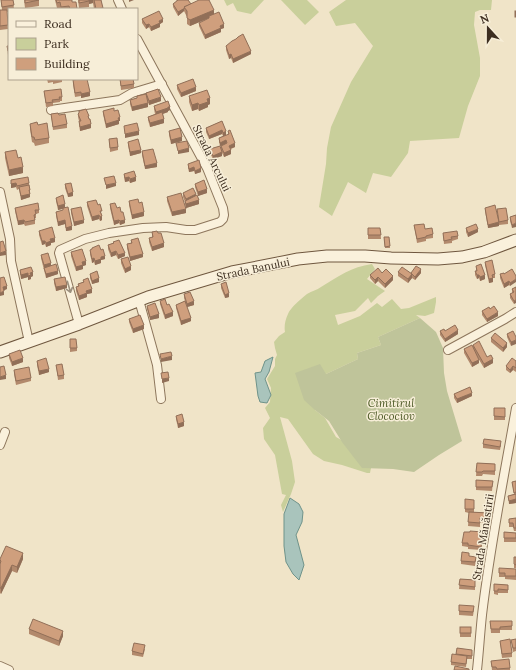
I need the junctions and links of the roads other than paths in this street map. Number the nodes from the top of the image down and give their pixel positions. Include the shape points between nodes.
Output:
1 (138, 41) edge
2 (162, 84) junction
3 (51, 110) dead end
4 (0, 192) edge
5 (516, 240) edge
6 (139, 300) junction
7 (516, 312) edge
8 (79, 324) junction
9 (29, 342) junction
10 (448, 350) dead end
11 (0, 352) edge
12 (161, 398) dead end
13 (516, 408) edge
14 (5, 432) dead end
15 (0, 445) edge
16 (0, 666) edge
17 (9, 670) edge
18 (477, 670) edge

1 - 2 street, Strada Arcului
2 - 3 street via 132,93 120,100
2 -> 8 street, Strada Arcului via 207,168 223,208 223,219 195,230 166,227 109,233 85,239 60,250
4 - 9 street via 10,238 11,261
5 - 6 street, Strada Banului via 462,257 438,259 327,256 298,259 232,272
6 - 8 street, Strada Banului
6 - 12 street via 157,366
7 - 10 street
8 - 9 street, Strada Banului
9 - 11 street, Strada Banului
13 - 18 street, Strada Mănăstirii via 491,551
14 - 15 street
16 - 17 street

